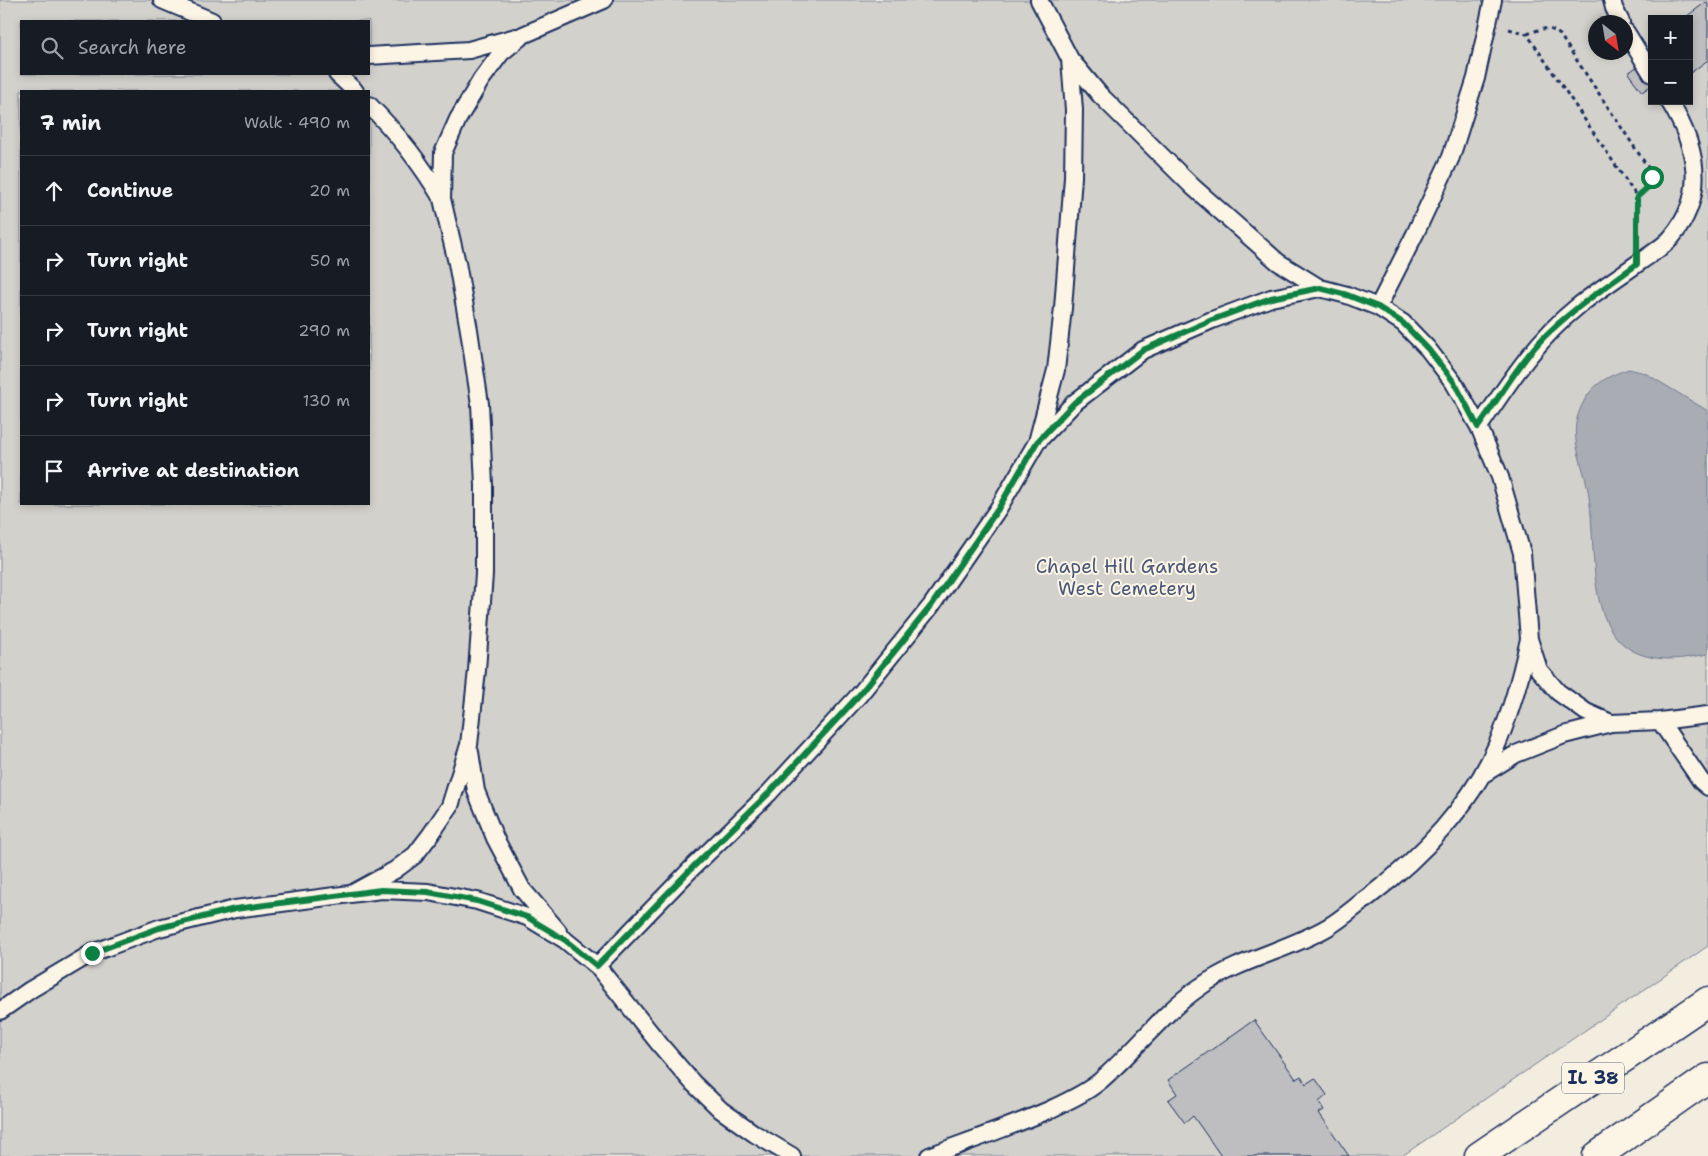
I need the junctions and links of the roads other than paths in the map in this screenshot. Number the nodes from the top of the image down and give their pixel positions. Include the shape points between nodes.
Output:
1 (162, 0) edge
2 (604, 0) edge
3 (1039, 0) edge
4 (1493, 0) edge
5 (1612, 0) edge
6 (1618, 15) edge
7 (210, 20) edge
8 (522, 35) junction
9 (1633, 43) edge
10 (370, 56) edge
11 (1070, 58) junction
12 (1648, 68) edge
13 (338, 75) edge
14 (354, 90) edge
15 (1671, 105) edge
16 (370, 106) edge
17 (442, 199) junction
18 (1320, 288) junction
19 (1378, 307) junction
20 (1478, 427) junction
21 (1037, 442) junction
22 (1529, 639) junction
23 (1708, 715) edge
24 (1660, 721) junction
25 (1611, 723) junction
26 (469, 745) junction
27 (1480, 775) junction
28 (1704, 784) edge
29 (1708, 802) edge
30 (353, 893) junction
31 (565, 940) junction
32 (597, 966) junction
33 (1708, 1001) edge
34 (0, 1010) edge
35 (1708, 1078) edge
36 (792, 1156) edge
37 (929, 1156) edge
38 (1478, 1156) edge
39 (1597, 1156) edge

1 - 7 lane
2 - 8 lane
3 - 11 lane
4 - 19 lane via 1476,78 1451,157
5 - 6 lane
8 - 10 lane via 470,50
8 - 17 lane via 496,60 458,119 443,153
9 - 12 lane
11 - 18 lane via 1100,95 1193,187 1278,262
11 - 21 lane via 1074,110 1073,177 1063,308 1056,370
13 - 14 lane
15 - 20 lane via 1693,152 1696,176 1684,218 1671,238 1577,307 1543,338
16 - 17 lane via 398,136
17 - 26 lane via 457,263 480,404 484,574
18 - 19 lane
18 - 21 lane via 1271,298 1143,350 1074,403
19 - 20 lane via 1403,323 1428,349 1454,382
20 - 22 lane via 1500,477 1522,553
21 - 32 lane via 998,509 931,606 860,694 769,793
22 - 25 lane via 1540,670 1558,692 1586,712
22 - 27 lane via 1521,676 1502,731
23 - 24 lane
24 - 25 lane
24 - 28 lane
25 - 27 lane via 1564,735 1516,754
26 - 30 lane via 450,806 431,834 414,855 395,870
26 - 31 lane via 476,792 495,838 522,889
27 - 37 lane via 1453,818 1421,851 1395,876 1328,927 1232,967 1199,987 1098,1082 1065,1102
28 - 29 lane
30 - 31 lane via 381,890 428,892 477,901 527,917
30 - 34 lane via 235,909 159,928 92,953
31 - 32 lane
32 - 36 lane via 693,1083 722,1110
33 - 38 main road, IL 38
35 - 39 main road

